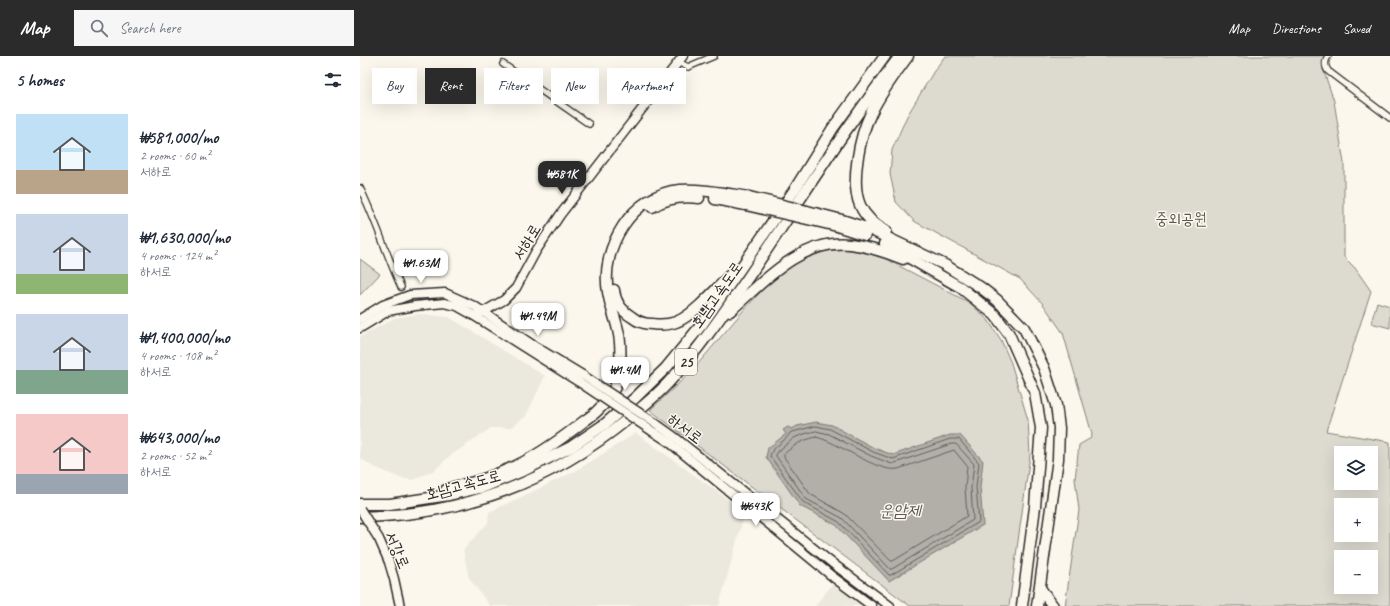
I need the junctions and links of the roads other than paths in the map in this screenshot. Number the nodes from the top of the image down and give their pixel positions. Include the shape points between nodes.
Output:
1 (714, 56) edge
2 (886, 56) edge
3 (900, 56) edge
4 (908, 56) edge
5 (1328, 56) edge
6 (681, 59) edge
7 (502, 64) dead end
8 (1390, 118) edge
9 (589, 124) dead end
10 (360, 188) edge
11 (748, 201) junction
12 (805, 214) junction
13 (925, 255) junction
14 (748, 257) junction
15 (930, 270) junction
16 (401, 287) dead end
17 (483, 312) junction
18 (473, 314) junction
19 (360, 319) edge
20 (717, 321) junction
21 (360, 328) edge
22 (582, 379) junction
23 (653, 427) junction
24 (423, 499) junction
25 (360, 504) edge
26 (360, 509) edge
27 (360, 517) edge
28 (1040, 588) junction
29 (400, 606) edge
30 (872, 606) edge
31 (890, 606) edge
32 (1022, 606) edge
33 (1037, 606) edge
34 (1053, 606) edge

1 - 6 street via 688,67
2 - 14 highway, 호남고속도로 / 25 via 833,128
3 - 20 highway, 호남고속도로 / 25 via 874,89
4 - 13 highway via 871,113 857,162 855,186 860,206 873,223
5 - 8 street via 1325,67 1328,71
6 - 17 main road, 서하로 via 560,214 516,288 504,300
7 - 9 street
10 - 16 street
11 - 12 highway, bridge
11 - 14 highway via 677,198 658,203 644,212 622,236 617,249 612,272 615,295 625,312 644,324 677,322 687,316
11 - 24 highway via 727,194 680,190 663,194 635,212 616,237 607,271 608,292 620,350 615,388 599,409 538,454 510,469
12 - 13 highway via 842,220 869,229
12 - 15 highway via 894,248
13 - 28 highway via 964,276 998,300 1024,328 1044,368 1056,405 1059,428 1058,459
14 - 24 highway, 호남고속도로 / 25 via 704,323 666,368 605,424 571,447 525,470 449,496
15 - 20 highway via 865,246 848,243 829,244 807,250 784,264
15 - 32 highway via 960,287 995,315 1009,334 1035,392 1041,428 1036,507
17 - 18 main road, 서하로
17 - 19 main road, 하서로 via 445,293 410,295 383,305
17 - 22 main road, 하서로
18 - 21 main road, 하서로 via 444,303 415,306 388,311
18 - 22 main road, 하서로
20 - 27 highway, 호남고속도로 / 25 via 668,384 604,438 564,463 526,482 466,503 430,511
22 - 23 main road, 하서로, bridge
23 - 30 main road, 하서로 via 833,577
23 - 31 main road, 하서로 via 676,438
24 - 25 highway, 호남고속도로 / 25 via 390,504
26 - 29 main road, 서강로, bridge via 389,562
28 - 33 highway
28 - 34 highway

